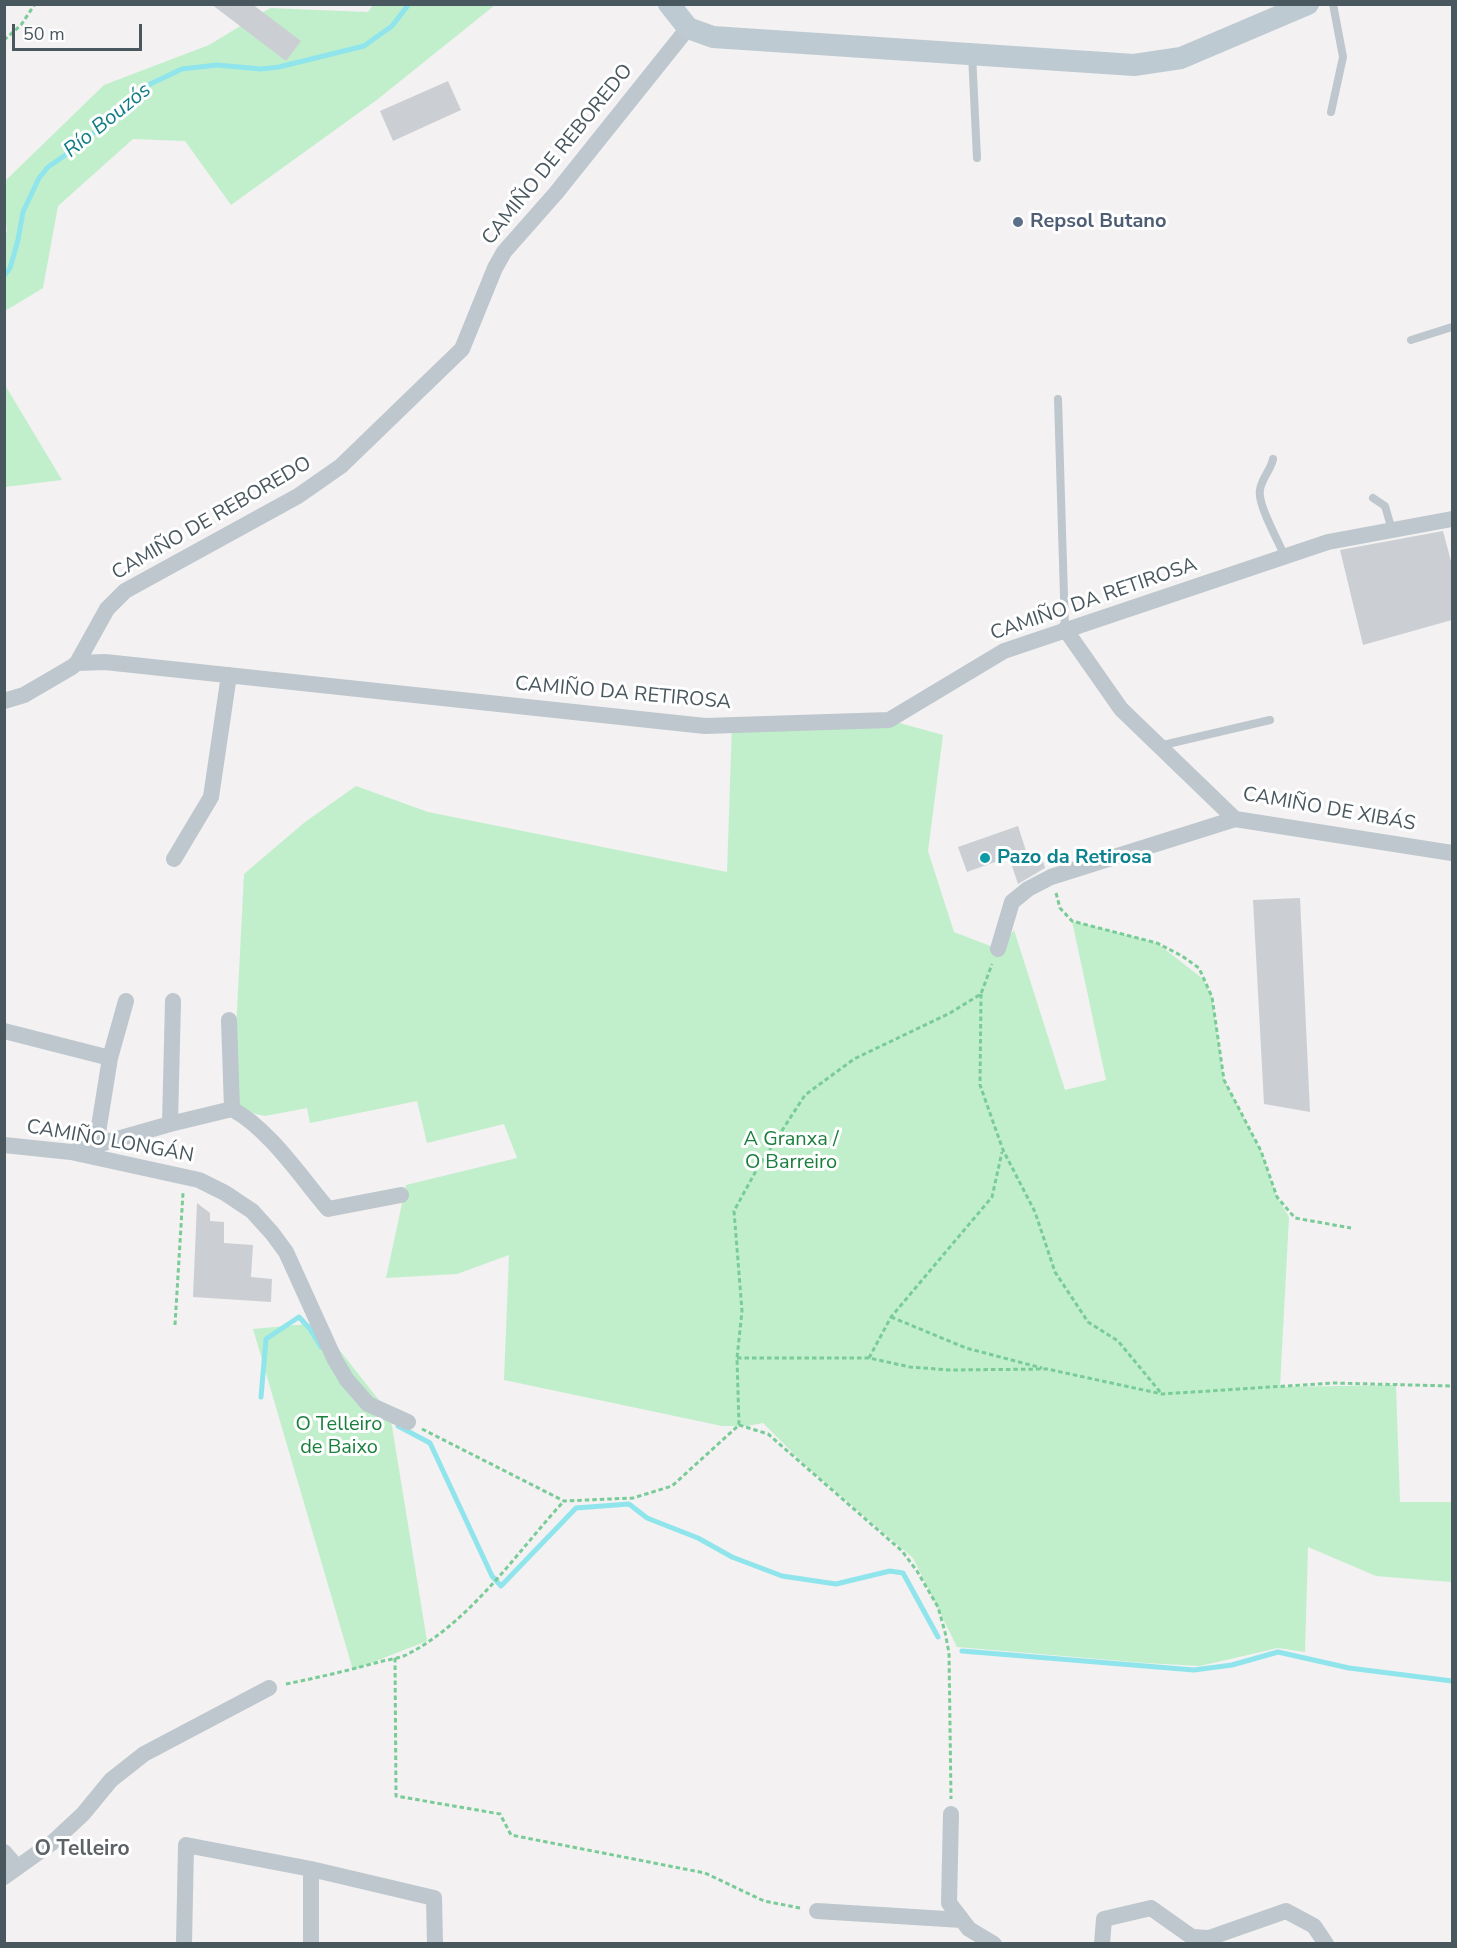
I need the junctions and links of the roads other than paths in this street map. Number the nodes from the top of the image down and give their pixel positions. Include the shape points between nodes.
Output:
1 (669, 4) edge
2 (1308, 4) edge
3 (1333, 4) edge
4 (688, 28) junction
5 (972, 54) junction
6 (1331, 112) dead end
7 (977, 158) dead end
8 (1452, 327) edge
9 (1411, 340) dead end
10 (1058, 399) dead end
11 (1273, 459) dead end
12 (1373, 498) dead end
13 (1452, 519) edge
14 (1392, 530) junction
15 (1285, 557) junction
16 (1065, 629) junction
17 (77, 663) junction
18 (229, 675) junction
19 (4, 701) edge
20 (1270, 720) dead end
21 (1159, 746) junction
22 (1235, 819) junction
23 (1452, 853) edge
24 (174, 859) dead end
25 (998, 949) road end
26 (126, 1001) dead end
27 (173, 1001) dead end
28 (229, 1020) dead end
29 (4, 1031) edge
30 (110, 1058) junction
31 (232, 1109) junction
32 (170, 1124) junction
33 (4, 1145) edge
34 (96, 1145) junction
35 (71, 1152) junction
36 (401, 1195) dead end
37 (408, 1422) road end
38 (269, 1688) road end
39 (951, 1814) road end
40 (4, 1852) edge
41 (311, 1869) junction
42 (11, 1872) edge
43 (817, 1911) road end
44 (962, 1920) junction
45 (184, 1944) edge
46 (311, 1944) edge
47 (435, 1944) edge
48 (994, 1944) edge
49 (1102, 1944) edge
50 (1326, 1944) edge

1 - 4 street
2 - 5 street via 1181,58 1134,65
3 - 6 lane via 1343,57
4 - 5 street via 713,37
4 - 17 street, CAMIÑO DE REBOREDO via 504,252 462,350 341,466 298,496 125,591 107,609
5 - 7 lane
8 - 9 lane
10 - 16 lane
11 - 15 lane via 1260,490 1266,519
12 - 14 lane via 1385,507
13 - 14 street, CAMIÑO DA RETIROSA
14 - 15 street, CAMIÑO DA RETIROSA via 1328,542
15 - 16 street, CAMIÑO DA RETIROSA
16 - 18 street, CAMIÑO DA RETIROSA via 1004,651 889,720 705,726
16 - 21 street, CAMIÑO DE XIBÁS via 1121,710
17 - 18 street, CAMIÑO DA RETIROSA via 105,662
17 - 19 street via 24,695
18 - 24 street via 211,797
20 - 21 lane
21 - 22 street, CAMIÑO DE XIBÁS
22 - 23 street, CAMIÑO DE XIBÁS
22 - 25 street via 1051,877 1028,889 1012,902
26 - 30 street
27 - 32 street
28 - 31 street
29 - 30 street
30 - 34 street
31 - 32 street
31 - 36 street via 260,1128 328,1209
32 - 34 street
33 - 35 street, CAMIÑO LONGÁN
34 - 35 street
35 - 37 street, CAMIÑO LONGÁN via 199,1180 252,1211 286,1252 347,1380 368,1404
38 - 42 street via 144,1754 111,1780 53,1842
39 - 44 street via 949,1903
40 - 42 street
41 - 45 street via 186,1845
41 - 46 street
41 - 47 street via 434,1898
43 - 44 street
44 - 48 street
49 - 50 street via 1104,1919 1151,1908 1192,1937 1209,1938 1286,1911 1314,1926

